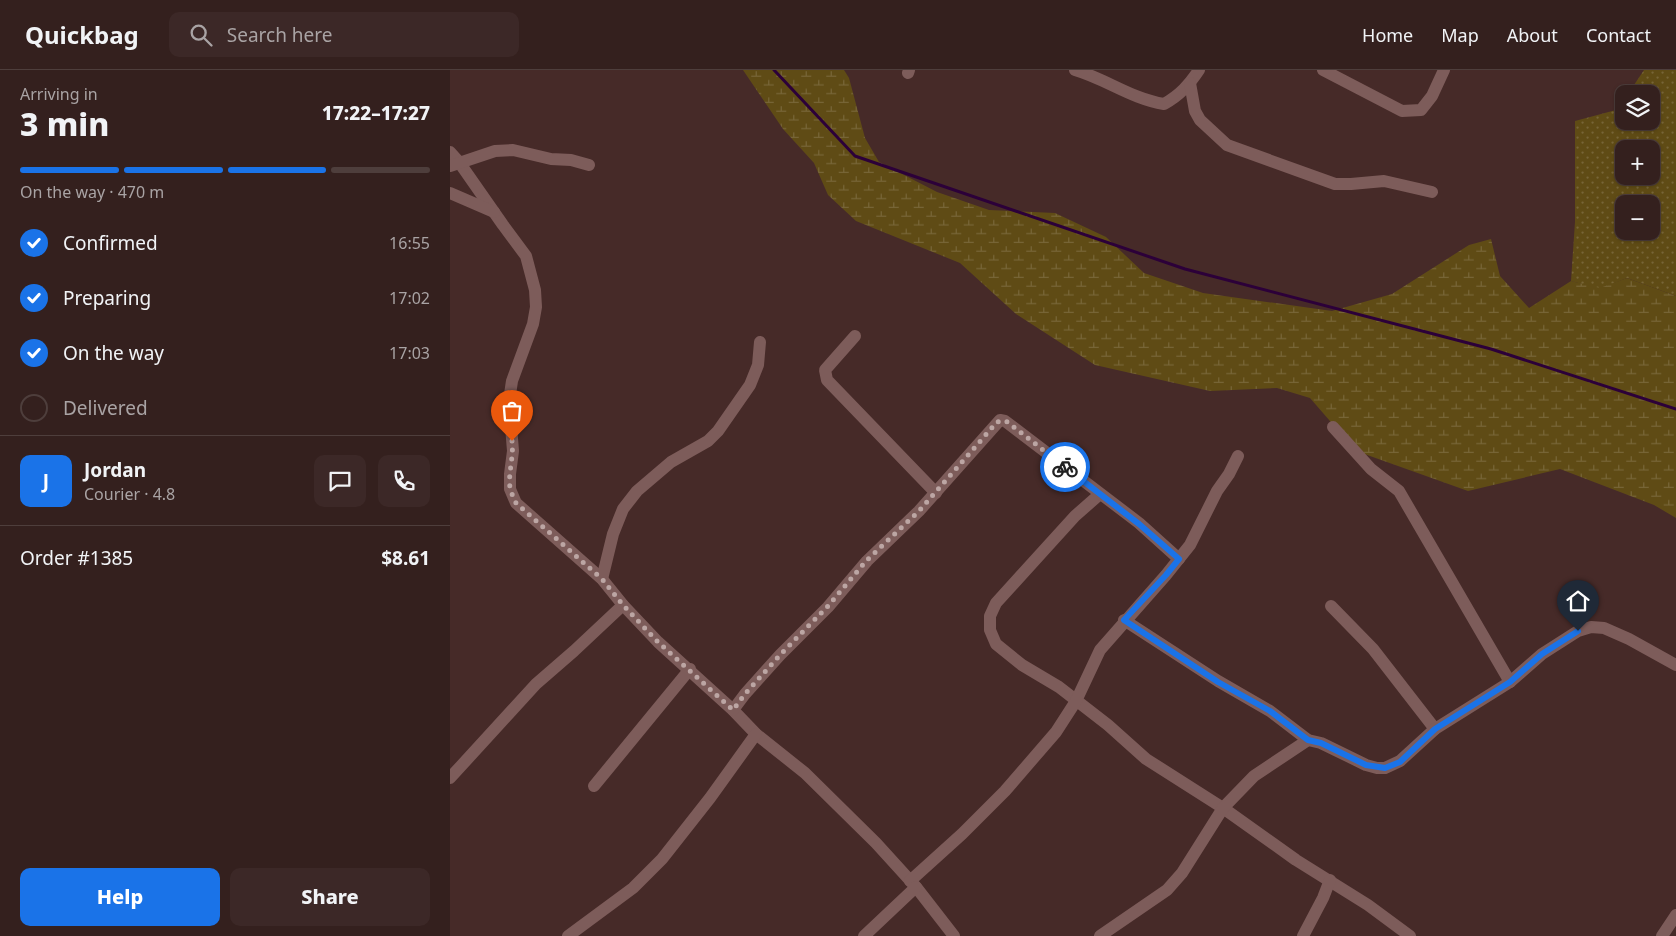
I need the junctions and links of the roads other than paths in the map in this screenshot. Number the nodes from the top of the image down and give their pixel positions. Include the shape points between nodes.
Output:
1 (1075, 70) edge
2 (1199, 70) edge
3 (1323, 70) edge
4 (1444, 70) edge
5 (1190, 84) junction
6 (450, 152) edge
7 (455, 164) edge
8 (589, 165) dead end
9 (1432, 192) dead end
10 (450, 193) edge
11 (494, 212) junction
12 (855, 336) dead end
13 (760, 342) dead end
14 (1333, 427) dead end
15 (1238, 456) dead end
16 (936, 493) junction
17 (1100, 494) junction
18 (1179, 559) junction
19 (602, 579) junction
20 (623, 605) junction
21 (1331, 606) dead end
22 (1124, 620) junction
23 (1676, 665) edge
24 (690, 669) junction
25 (1510, 682) junction
26 (1076, 701) junction
27 (733, 710) junction
28 (1435, 729) junction
29 (756, 734) junction
30 (1308, 740) junction
31 (450, 778) edge
32 (594, 786) dead end
33 (1223, 808) junction
34 (1330, 880) junction
35 (913, 884) junction
36 (1676, 915) edge
37 (568, 936) edge
38 (864, 936) edge
39 (954, 936) edge
40 (1100, 936) edge
41 (1303, 936) edge
42 (1410, 936) edge
43 (1662, 936) edge

1 - 5 street via 1149,102 1164,104
2 - 5 street
3 - 4 street via 1402,111 1421,110 1432,96
5 - 9 street via 1200,120 1227,145 1335,184 1384,181
6 - 7 street
7 - 8 street via 495,151 513,150
7 - 11 street
10 - 11 street
11 - 19 street via 526,256 536,307 512,381 509,401 513,451 510,489 516,503
12 - 16 street via 825,370 827,380
13 - 19 street via 758,365 750,385 718,431 671,462 637,490 622,509
14 - 25 street via 1371,469 1399,491
15 - 18 street via 1190,545
16 - 17 street via 997,422 1003,420
16 - 27 street via 866,561
17 - 18 street
17 - 26 street via 1075,516 1004,593 990,616 990,630 996,644
18 - 22 street
19 - 20 street
20 - 24 street via 658,642
20 - 31 street via 536,684
21 - 28 street via 1373,649
22 - 26 street via 1100,650
22 - 30 street via 1218,682 1270,711
23 - 25 street via 1629,639 1604,628 1592,627 1578,631 1542,654
24 - 27 street
24 - 32 street
25 - 28 street
26 - 33 street via 1146,759
26 - 35 street via 1056,732 1005,791
27 - 29 street
28 - 30 street via 1400,762 1385,768 1366,765
29 - 35 street via 805,773
29 - 37 street via 662,859 633,888
30 - 33 street via 1254,776
33 - 34 street
33 - 40 street via 1182,873 1167,890
34 - 41 street
34 - 42 street
35 - 38 street
35 - 39 street
36 - 43 street

